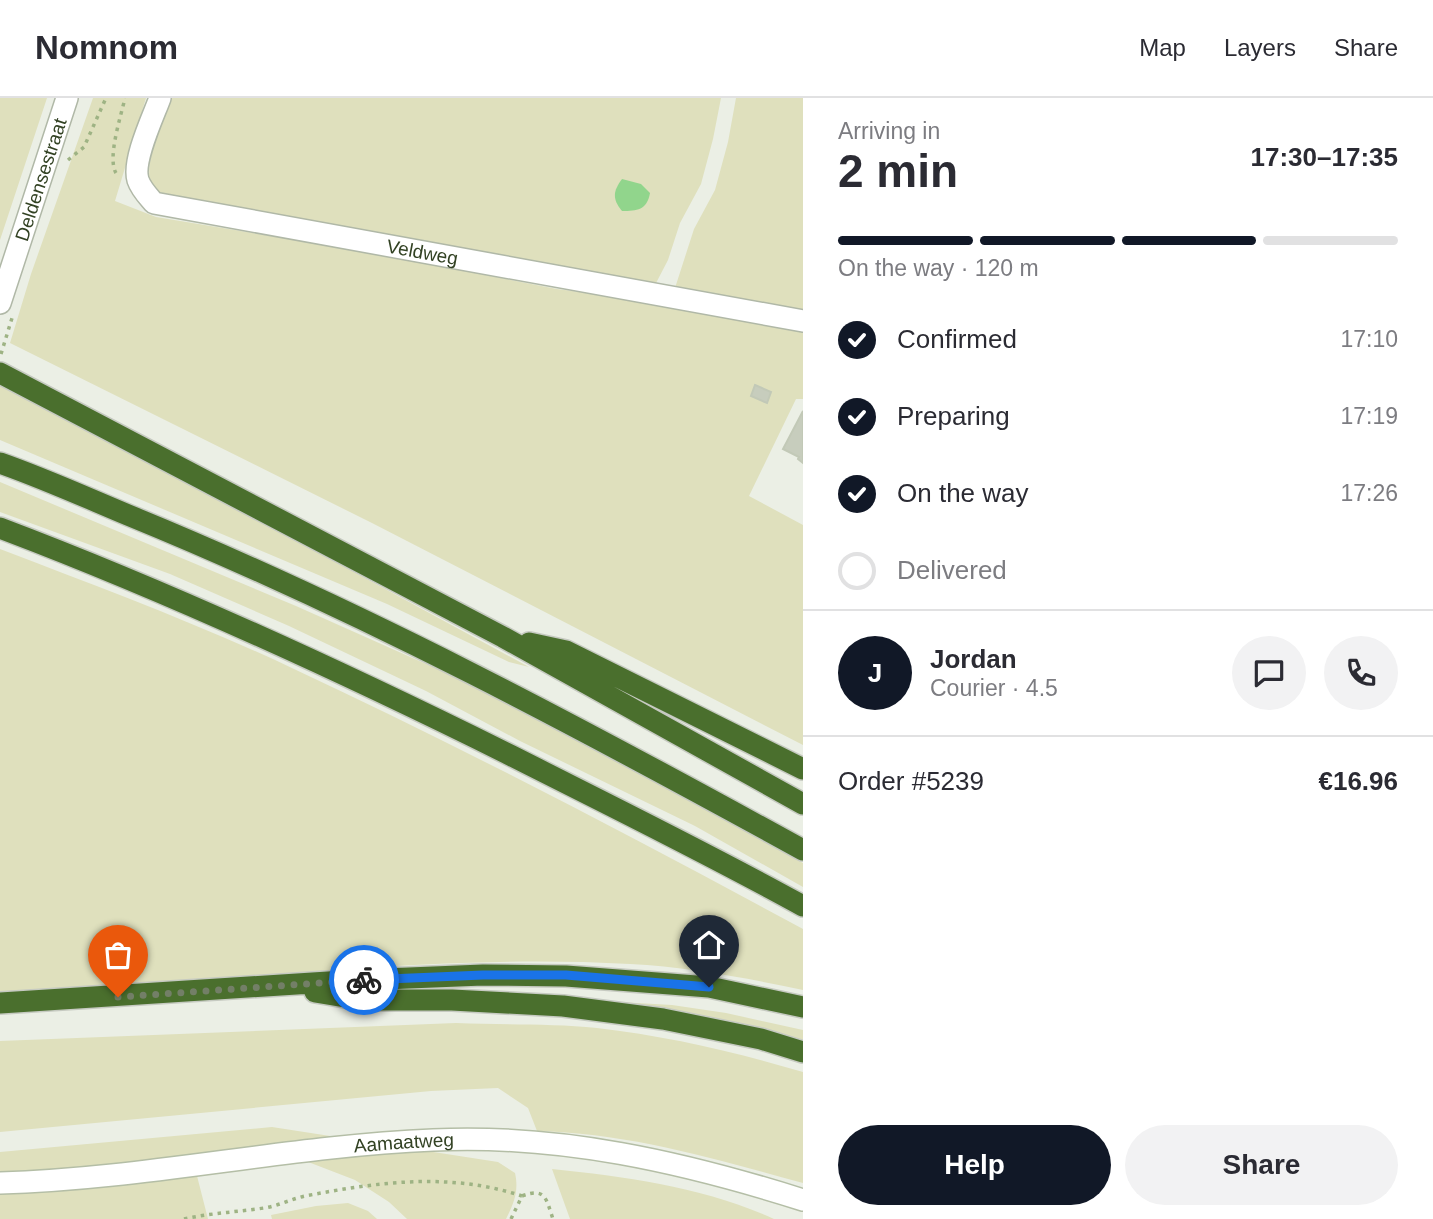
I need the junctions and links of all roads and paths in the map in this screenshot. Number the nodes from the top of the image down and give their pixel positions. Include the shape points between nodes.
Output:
1 (67, 98) edge
2 (106, 98) edge
3 (125, 98) edge
4 (160, 98) edge
5 (67, 161) dead end
6 (137, 178) junction
7 (6, 303) edge
8 (803, 321) edge
9 (0, 356) edge
10 (0, 373) edge
11 (0, 463) edge
12 (0, 528) edge
13 (503, 637) junction
14 (803, 769) edge
15 (803, 804) edge
16 (803, 850) edge
17 (803, 906) edge
18 (278, 987) junction
19 (0, 1003) edge
20 (803, 1007) edge
21 (803, 1052) edge
22 (0, 1183) edge
23 (522, 1196) junction
24 (803, 1200) edge
25 (184, 1219) edge
26 (511, 1219) edge
27 (553, 1219) edge

1 - 7 street, Deldensestraat
2 - 5 path via 84,147
3 - 6 path via 113,168 119,177
4 - 6 street via 137,165
6 - 8 street, Veldweg via 154,203
7 - 9 path
10 - 13 highway
11 - 16 highway via 220,552 402,638
12 - 17 highway via 390,695
13 - 14 highway via 566,651
13 - 15 highway
18 - 19 highway
18 - 20 highway via 359,980 566,975 709,987
18 - 21 highway via 363,999 576,1008 663,1019
22 - 24 street, Aamaatweg via 114,1176 435,1139 616,1151
23 - 25 path via 485,1185 430,1180 302,1196 265,1208
23 - 26 path
23 - 27 path via 533,1192 545,1196

